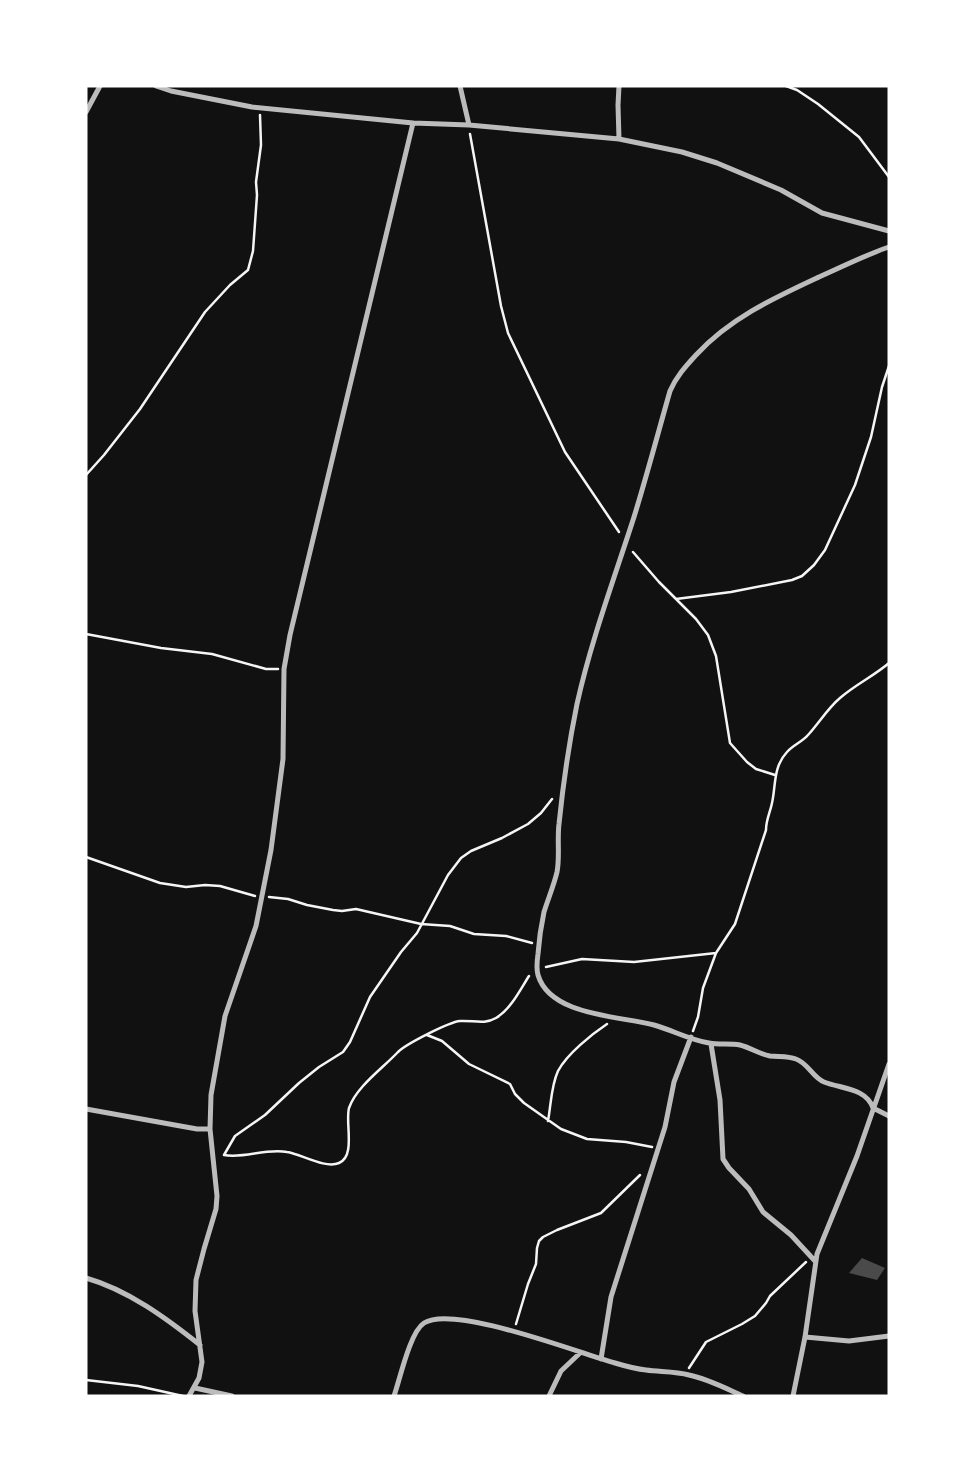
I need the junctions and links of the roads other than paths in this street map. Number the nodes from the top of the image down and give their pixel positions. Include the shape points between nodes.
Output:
1 (100, 86) edge
2 (156, 86) edge
3 (460, 86) edge
4 (619, 86) edge
5 (86, 113) edge
6 (413, 123) junction
7 (469, 125) junction
8 (618, 139) junction
9 (889, 231) edge
10 (889, 247) edge
11 (691, 1037) junction
12 (711, 1044) junction
13 (889, 1064) edge
14 (873, 1108) junction
15 (86, 1109) edge
16 (889, 1115) edge
17 (210, 1129) junction
18 (813, 1259) junction
19 (86, 1278) edge
20 (889, 1336) edge
21 (805, 1337) junction
22 (200, 1345) junction
23 (580, 1353) junction
24 (601, 1359) junction
25 (195, 1388) junction
26 (188, 1396) edge
27 (232, 1396) edge
28 (394, 1396) edge
29 (549, 1396) edge
30 (743, 1396) edge
31 (793, 1396) edge

1 - 5 street
2 - 6 street via 260,108
3 - 7 street
4 - 8 street
6 - 7 street
6 - 17 street via 290,635 283,760 273,836 256,926 222,1026
7 - 8 street
8 - 9 street via 718,163 822,213
10 - 11 street via 750,310 716,335 675,380 581,688 560,813 557,868 538,946 541,982 561,1002
11 - 12 street
11 - 24 street via 611,1297
12 - 14 street via 741,1045 770,1056 796,1059 817,1079 866,1097
12 - 18 street via 723,1159 763,1212
13 - 14 street
14 - 16 street
14 - 18 street
15 - 17 street
17 - 22 street via 218,1196 196,1280
18 - 21 street
19 - 22 street via 144,1304
20 - 21 street via 849,1341
21 - 31 street
22 - 25 street via 200,1378
23 - 24 street
23 - 28 street via 470,1321 433,1320 420,1326 412,1338
23 - 29 street via 561,1371
24 - 30 street via 686,1374
25 - 26 street
25 - 27 street

